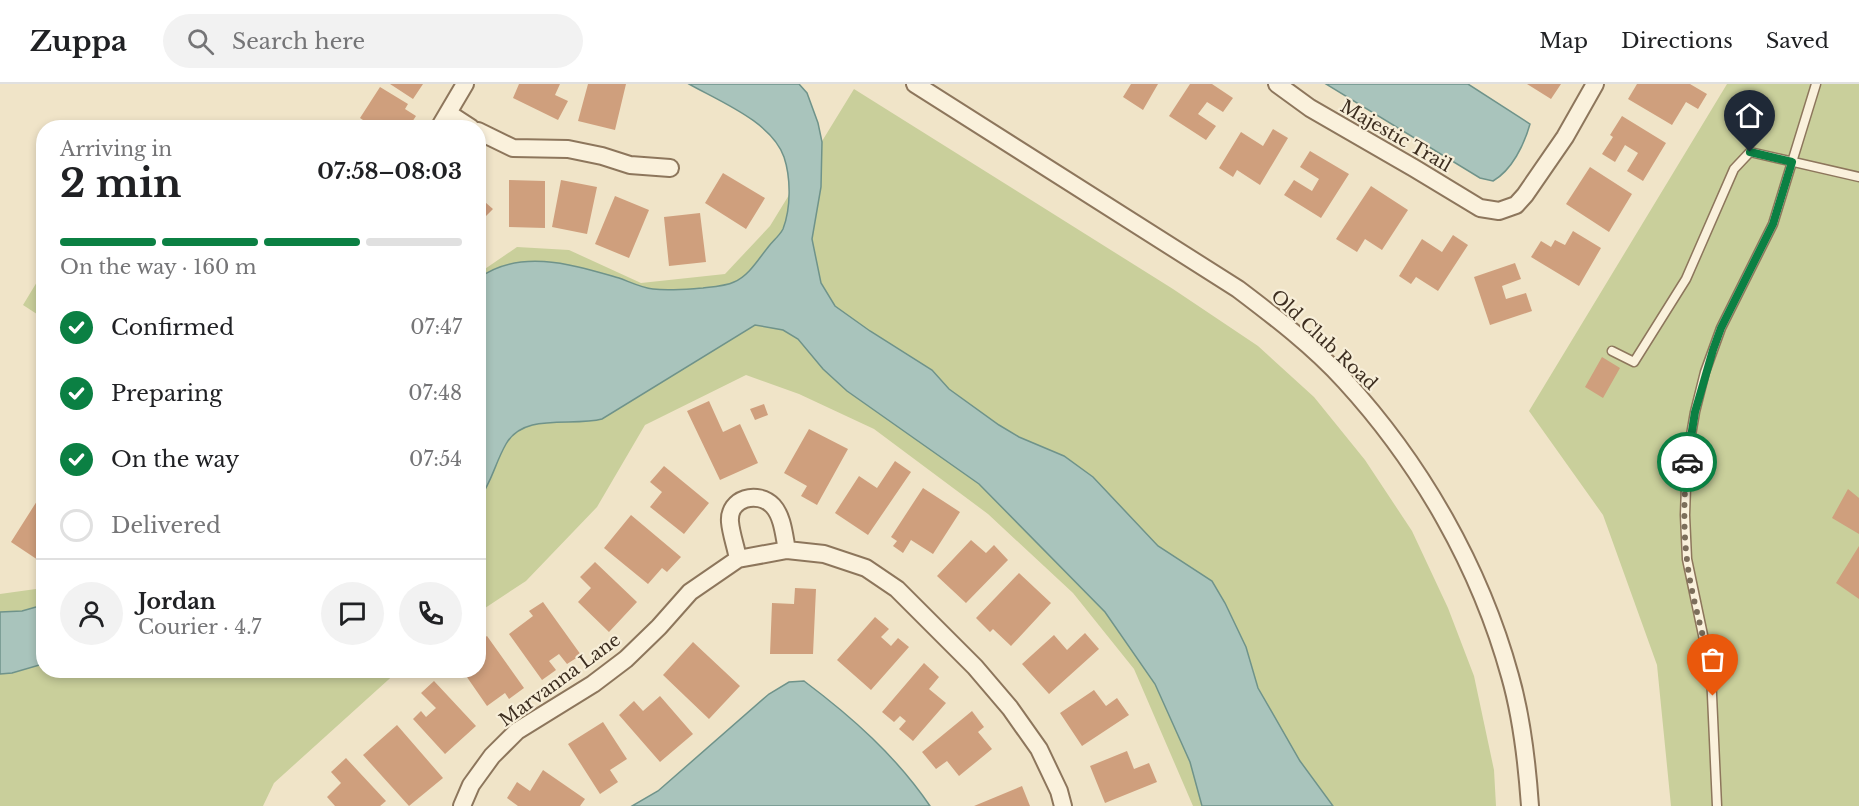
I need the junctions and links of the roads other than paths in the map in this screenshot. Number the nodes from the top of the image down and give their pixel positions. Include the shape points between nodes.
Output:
1 (465, 84) edge
2 (915, 84) edge
3 (1276, 84) edge
4 (1595, 84) edge
5 (1816, 84) edge
6 (444, 120) edge
7 (486, 135) edge
8 (1792, 162) junction
9 (670, 168) dead end
10 (1859, 177) edge
11 (1612, 351) dead end
12 (787, 550) junction
13 (738, 559) junction
14 (462, 806) edge
15 (1063, 806) edge
16 (1530, 806) edge
17 (1717, 806) edge

1 - 6 street
2 - 16 street, Old Club Road via 1238,289 1284,324 1343,379 1382,423 1421,478 1452,532 1497,632 1511,678
3 - 4 street, Majestic Trail via 1480,208 1500,211 1516,205 1525,195
5 - 8 lane
7 - 9 street via 513,148 568,149 630,165
8 - 10 lane
8 - 11 lane via 1750,152 1734,169 1686,279 1635,362
8 - 17 lane via 1773,224 1705,372 1687,458 1687,559 1711,673
12 - 13 street, Marvanna Lane
12 - 13 street via 780,518 772,505 759,497 748,497 738,502 730,521
12 - 15 street, Marvanna Lane via 824,554 866,568 897,589 1010,708 1039,749
13 - 14 street, Marvanna Lane via 690,592 626,659 594,684 517,731 492,756 471,785

